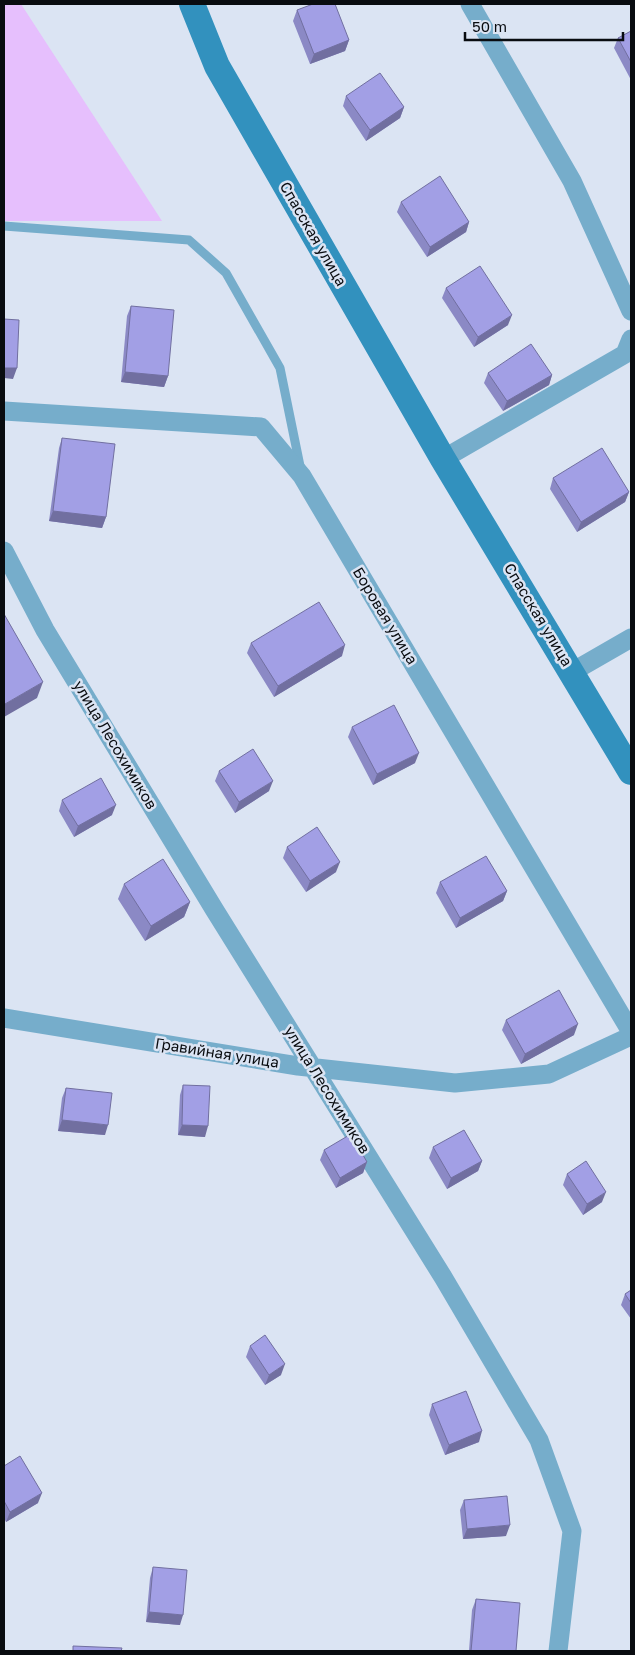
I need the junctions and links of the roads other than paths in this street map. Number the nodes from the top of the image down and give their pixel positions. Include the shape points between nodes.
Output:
1 (192, 4) edge
2 (470, 4) edge
3 (4, 226) edge
4 (631, 311) edge
5 (631, 339) edge
6 (4, 411) edge
7 (443, 459) junction
8 (302, 476) junction
9 (4, 551) edge
10 (631, 638) edge
11 (572, 672) junction
12 (631, 772) edge
13 (4, 1018) edge
14 (631, 1034) edge
15 (313, 1068) junction
16 (558, 1651) edge

1 - 7 street, Спасская улица via 217,66
2 - 4 street via 572,180
3 - 8 lane via 189,240 226,273 280,368
5 - 7 street via 625,354
6 - 8 street, Боровая улица via 261,427
7 - 11 street, Спасская улица
8 - 14 street, Боровая улица
9 - 15 street, улица Лесохимиков via 45,630
10 - 11 street
11 - 12 street, Спасская улица
13 - 15 street, Гравийная улица
14 - 15 street, Гравийная улица via 549,1074 455,1083
15 - 16 street, улица Лесохимиков via 443,1277 539,1440 572,1532

